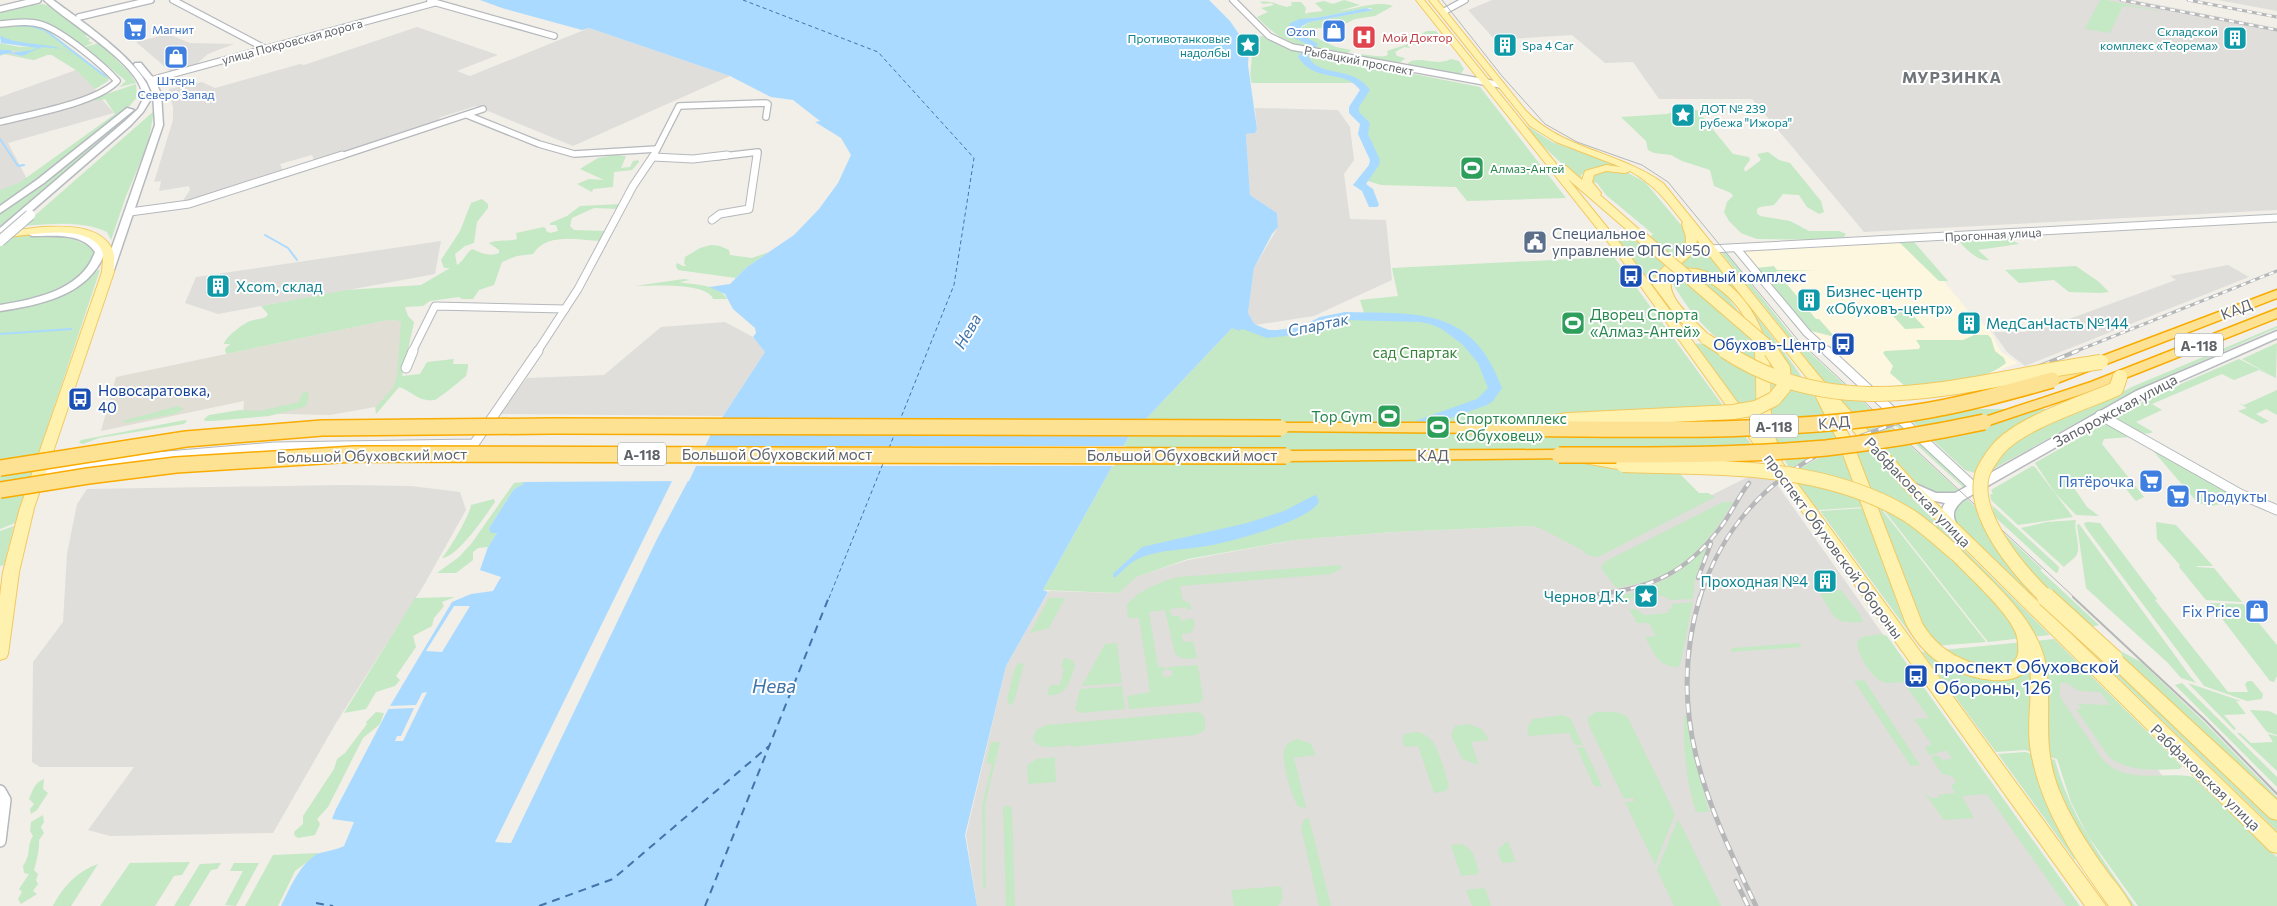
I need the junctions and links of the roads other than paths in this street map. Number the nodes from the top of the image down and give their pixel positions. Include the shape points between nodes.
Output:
1 (38, 0) edge
2 (48, 0) edge
3 (55, 0) edge
4 (151, 0) edge
5 (191, 0) edge
6 (428, 0) edge
7 (1233, 0) edge
8 (1420, 0) edge
9 (1433, 0) edge
10 (1465, 0) edge
11 (175, 1) edge
12 (434, 3) junction
13 (1453, 5) junction
14 (0, 9) edge
15 (1443, 12) junction
16 (79, 17) junction
17 (0, 24) edge
18 (1458, 32) junction
19 (1445, 33) junction
20 (554, 36) dead end
21 (266, 49) junction
22 (146, 82) junction
23 (1486, 83) junction
24 (1501, 85) junction
25 (157, 94) junction
26 (483, 109) dead end
27 (467, 115) junction
28 (766, 118) dead end
29 (0, 122) edge
30 (1529, 136) junction
31 (657, 149) junction
32 (653, 157) junction
33 (1659, 185) junction
34 (0, 210) edge
35 (1612, 211) junction
36 (130, 212) junction
37 (25, 215) junction
38 (1684, 218) junction
39 (2277, 218) edge
40 (712, 220) dead end
41 (0, 237) edge
42 (1736, 248) junction
43 (1710, 249) junction
44 (108, 272) junction
45 (2277, 294) edge
46 (1667, 296) junction
47 (0, 308) edge
48 (565, 309) junction
49 (2277, 313) edge
50 (2277, 334) edge
51 (2101, 362) junction
52 (406, 368) dead end
53 (2120, 377) junction
54 (1814, 379) junction
55 (2100, 415) junction
56 (1281, 428) joint
57 (1492, 428) junction
58 (1559, 455) junction
59 (1286, 456) joint
60 (0, 468) edge
61 (39, 473) junction
62 (1909, 485) junction
63 (1793, 488) junction
64 (1975, 488) junction
65 (0, 490) edge
66 (1958, 498) junction
67 (2277, 510) edge
68 (1952, 528) junction
69 (2024, 634) junction
70 (0, 654) edge
71 (0, 791) edge
72 (2277, 812) edge
73 (0, 841) edge
74 (2277, 845) edge
75 (2096, 906) edge
76 (2121, 906) edge

1 - 14 street
2 - 22 main road via 113,50
3 - 16 main road
4 - 16 street
5 - 11 street
6 - 12 street
7 - 23 street, Рыбацкий проспект via 1269,36 1292,47
8 - 19 main road, проспект Обуховской Обороны
9 - 13 street
9 - 15 main road
10 - 13 street
11 - 21 street
12 - 20 street
12 - 21 street, улица Покровская дорога
13 - 15 street
15 - 18 main road
16 - 22 main road via 133,60
17 - 29 street via 44,25 90,57 117,81 112,88 92,97
18 - 19 main road
18 - 24 main road
19 - 23 main road, проспект Обуховской Обороны
21 - 22 street, улица Покровская дорога
22 - 25 main road
22 - 34 main road via 129,111
22 - 37 main road via 146,99 137,114
23 - 24 street, Рыбацкий проспект
23 - 30 main road, проспект Обуховской Обороны
24 - 33 main road, Рабфаковская улица via 1541,130 1644,173
25 - 36 main road via 159,125
25 - 37 main road via 136,123
26 - 27 street
27 - 31 street via 574,154
27 - 36 street via 215,197
28 - 31 street via 766,103 681,105
30 - 35 main road
30 - 63 main road, проспект Обуховской Обороны via 1623,254
31 - 32 street
32 - 40 street via 693,159 758,152 749,209 722,213
32 - 48 street via 633,186
33 - 35 main road via 1622,169 1606,168 1591,172 1587,178 1590,188
33 - 38 main road, Рабфаковская улица
35 - 57 main road, bridge via 1767,345 1785,372 1782,391 1760,408 1734,412 1568,420
36 - 44 main road
37 - 41 main road, bridge
38 - 43 main road, Рабфаковская улица
38 - 46 main road via 1692,237 1691,245 1659,277 1659,285
39 - 42 street, Прогонная улица
41 - 44 main road via 54,230 90,235 107,248
41 - 47 main road via 65,234 92,242 100,252 94,269 70,287 31,302
42 - 43 street, Прогонная улица
42 - 64 street via 1807,333
43 - 54 main road, Рабфаковская улица
44 - 61 main road
45 - 51 highway, КАД / А-118
46 - 51 main road, bridge via 1706,339 1739,360 1780,378 1825,390 1869,395 1921,393 2063,366
46 - 63 main road via 1664,283 1667,276 1680,272 1700,273 1722,284 1749,317 1761,346 1766,430
48 - 52 street via 436,306
48 - 61 street via 474,444 266,447 144,458
49 - 53 highway, КАД / А-118
50 - 55 main road, Запорожская улица
51 - 57 highway, КАД / А-118, bridge via 2002,394 1952,406 1874,418 1758,427
53 - 58 highway, КАД / А-118, bridge via 2002,417 1903,439 1840,448 1690,456
53 - 72 main road, bridge via 2116,389 2007,441 1988,460 1982,475 1980,489 1984,511 2004,550 2054,604
54 - 62 main road, Рабфаковская улица
54 - 69 main road via 1846,442 1914,624 1923,638 1945,658 1966,668 2002,674 2020,668 2024,662 2027,652
55 - 64 main road, Запорожская улица
55 - 67 street via 2240,494
56 - 57 highway, КАД / А-118
56 - 60 highway, Большой Обуховский мост / А-118, bridge via 322,428 186,439
58 - 59 highway, КАД / А-118
58 - 69 main road, bridge via 1623,465 1802,475 1869,494 1902,511 1933,533 1991,592
59 - 65 highway, Большой Обуховский мост / А-118, bridge via 354,454 174,464
61 - 70 main road via 11,572
62 - 66 main road via 1933,498
62 - 68 main road, Рабфаковская улица
63 - 75 main road, проспект Обуховской Обороны
64 - 66 main road, Запорожская улица
66 - 68 main road via 1946,512 1946,520
68 - 74 main road, Рабфаковская улица
69 - 76 main road via 2037,662 2038,744 2042,768 2054,802 2071,835
71 - 73 street via 5,800

